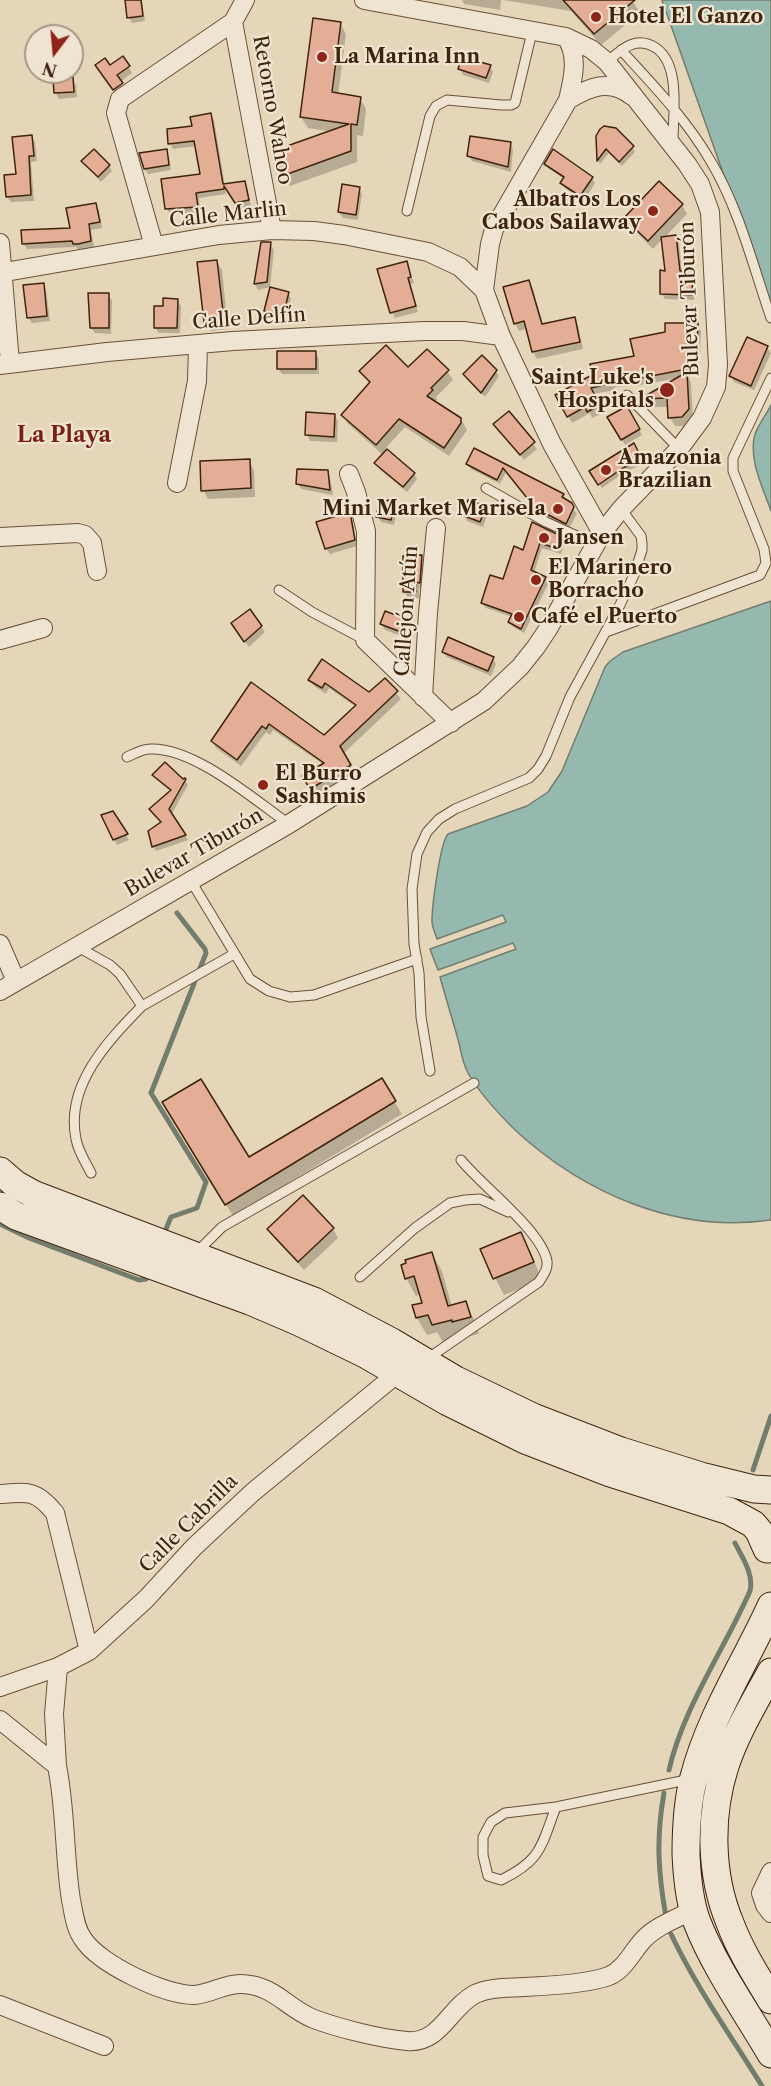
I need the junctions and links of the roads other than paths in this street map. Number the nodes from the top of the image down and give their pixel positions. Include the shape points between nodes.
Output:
1 (245, 0) edge
2 (364, 0) edge
3 (233, 22) junction
4 (532, 32) junction
5 (566, 37) junction
6 (621, 50) junction
7 (607, 62) junction
8 (633, 96) junction
9 (568, 100) junction
10 (673, 106) junction
11 (673, 147) junction
12 (407, 211) dead end
13 (272, 230) junction
14 (0, 243) edge
15 (154, 246) junction
16 (2, 273) edge
17 (484, 290) junction
18 (771, 318) edge
19 (501, 336) junction
20 (198, 344) junction
21 (5, 364) edge
22 (771, 378) edge
23 (627, 395) dead end
24 (679, 449) junction
25 (349, 474) dead end
26 (177, 483) dead end
27 (486, 488) dead end
28 (621, 509) junction
29 (436, 528) dead end
30 (0, 537) edge
31 (598, 539) junction
32 (97, 571) dead end
33 (279, 590) dead end
34 (43, 628) dead end
35 (606, 632) junction
36 (0, 640) edge
37 (365, 640) junction
38 (423, 697) junction
39 (451, 723) junction
40 (127, 757) dead end
41 (289, 824) junction
42 (191, 881) junction
43 (0, 945) edge
44 (78, 947) junction
45 (234, 954) junction
46 (417, 959) junction
47 (16, 981) junction
48 (0, 991) edge
49 (0, 1003) edge
50 (142, 1006) junction
51 (430, 1071) dead end
52 (474, 1083) dead end
53 (460, 1160) dead end
54 (0, 1171) edge
55 (91, 1173) dead end
56 (0, 1206) edge
57 (513, 1214) junction
58 (194, 1255) junction
59 (360, 1276) dead end
60 (423, 1362) junction
61 (398, 1373) junction
62 (771, 1490) edge
63 (0, 1494) edge
64 (771, 1511) edge
65 (769, 1554) edge
66 (771, 1606) edge
67 (89, 1651) junction
68 (58, 1667) junction
69 (771, 1672) edge
70 (0, 1687) edge
71 (0, 1720) edge
72 (57, 1766) junction
73 (693, 1779) junction
74 (556, 1807) junction
75 (771, 1872) edge
76 (693, 1910) junction
77 (771, 1913) edge
78 (771, 2000) edge
79 (0, 2005) edge
80 (104, 2046) dead end
81 (771, 2054) edge

1 - 3 street, Retorno Wahoo
2 - 4 street, Bulevar Tiburón
3 - 13 street, Retorno Wahoo
3 - 15 street via 120,99 117,106
4 - 5 street, Bulevar Tiburón
4 - 12 lane via 514,103 447,100 436,106 430,116
5 - 7 street, Bulevar Tiburón
5 - 9 street via 574,64
6 - 7 lane
6 - 10 lane
6 - 10 lane via 639,42 666,56
7 - 8 street, Bulevar Tiburón
8 - 9 street via 621,88 605,85
8 - 11 street, Bulevar Tiburón
9 - 17 street via 494,230
10 - 11 lane
10 - 18 lane via 710,160 729,197
11 - 24 street, Bulevar Tiburón via 700,184 710,212 718,340 716,387 702,418
13 - 15 street, Calle Marlin
13 - 17 street, Calle Marlin via 344,235 428,252 460,267
14 - 16 street
15 - 16 street, Calle Marlin
16 - 21 street
17 - 19 street
19 - 20 street, Calle Delfín via 424,331
19 - 31 street
20 - 21 street, Calle Delfín
20 - 26 street via 197,381
22 - 35 lane via 733,458 733,471 764,549 766,563 760,575
23 - 24 lane
24 - 28 street, Bulevar Tiburón
25 - 37 street, Callejón Atún via 366,531
27 - 31 lane via 546,522
28 - 31 street, Bulevar Tiburón
28 - 35 lane via 641,536 642,550
29 - 38 street, Callejón Atún
30 - 32 street via 86,535 92,543
31 - 39 street, Bulevar Tiburón via 548,629 520,667 484,701
33 - 37 lane
34 - 36 street
35 - 46 lane via 570,697 538,769 529,778 455,809 427,832 417,854 412,889
37 - 38 street, Callejón Atún
38 - 39 street, Callejón Atún
39 - 41 street, Bulevar Tiburón
40 - 41 lane via 148,749 187,757
41 - 42 street, Bulevar Tiburón
42 - 44 street, Bulevar Tiburón
42 - 45 lane
43 - 47 street
44 - 47 street, Bulevar Tiburón
44 - 50 lane via 120,974
45 - 46 lane via 250,979 269,991 290,997 314,995
45 - 50 lane
46 - 51 lane
47 - 48 street, Bulevar Tiburón
47 - 49 street, Bulevar Tiburón
50 - 55 lane via 109,1041 81,1089 74,1116 76,1141
52 - 58 lane via 222,1227
53 - 57 lane
54 - 58 street via 33,1194
56 - 61 street via 16,1216 250,1301 356,1349
57 - 59 lane via 480,1199 450,1203
57 - 60 lane via 543,1250 547,1270 539,1282
58 - 60 street via 314,1301
60 - 62 street via 533,1418 621,1451 701,1476
61 - 65 street via 525,1440 610,1473 729,1510 753,1524
61 - 67 street, Calle Cabrilla via 253,1492
63 - 67 street via 24,1493 42,1498 55,1513
64 - 65 street via 766,1528
66 - 73 street via 710,1731
67 - 68 street, Calle Cabrilla
68 - 70 street, Calle Cabrilla
68 - 72 street via 54,1714
69 - 78 street via 743,1722 725,1766 716,1805 714,1842 729,1923
71 - 72 street
72 - 76 street via 66,1870 75,1922 83,1940 116,1967 174,1992 193,1995 244,1984 277,1995 314,2019 417,2041 433,2034 466,2000 490,1989 535,1987 610,1975 657,1928
73 - 74 lane
73 - 76 street via 686,1844
74 - 74 lane via 505,1813 491,1822 483,1837 488,1876 501,1880 530,1863
75 - 77 street via 761,1893
76 - 81 street via 713,1955
79 - 80 street

